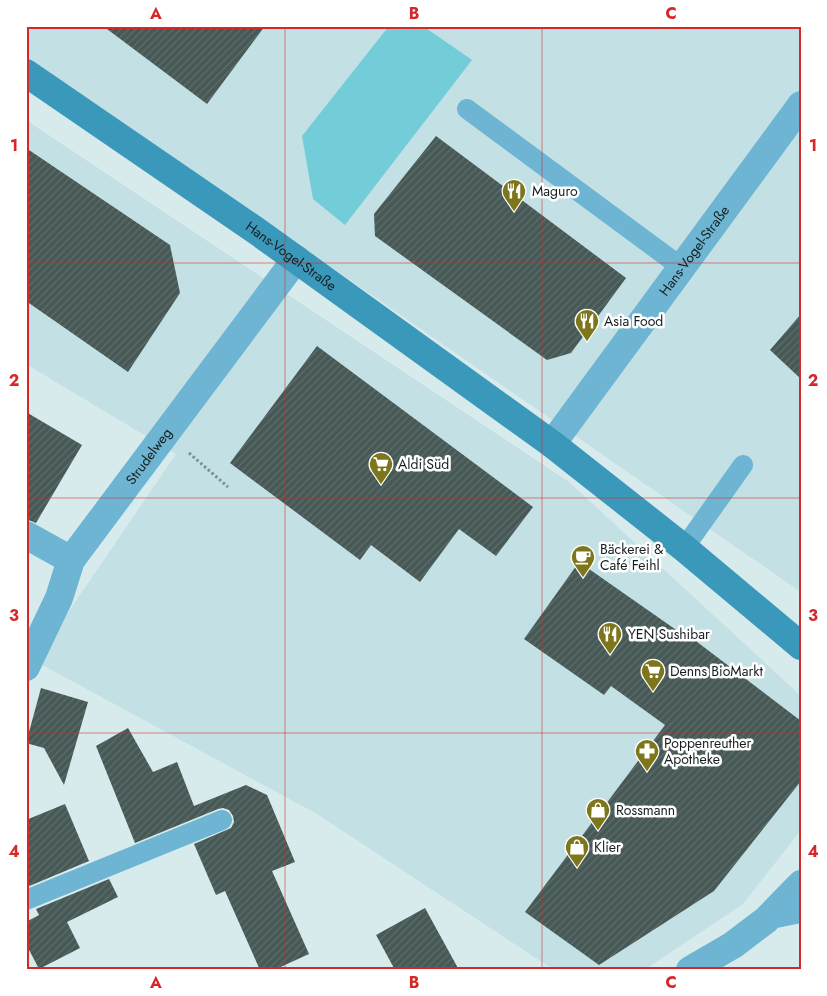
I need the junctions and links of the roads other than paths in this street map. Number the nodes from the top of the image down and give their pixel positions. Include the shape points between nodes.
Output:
1 (26, 73) edge
2 (801, 105) edge
3 (467, 109) dead end
4 (296, 259) junction
5 (681, 267) junction
6 (552, 444) junction
7 (743, 465) dead end
8 (26, 535) edge
9 (684, 548) junction
10 (71, 560) junction
11 (801, 646) edge
12 (26, 667) edge
13 (222, 820) dead end
14 (801, 884) edge
15 (26, 900) edge
16 (801, 913) edge
17 (766, 920) junction
18 (690, 970) edge

1 - 4 main road, Hans-Vogel-Straße
2 - 5 street, Hans-Vogel-Straße
3 - 5 lane
4 - 6 main road, Hans-Vogel-Straße
4 - 10 street, Strudelweg
5 - 6 street, Hans-Vogel-Straße
6 - 9 main road, Hans-Vogel-Straße
7 - 9 lane
8 - 10 street
9 - 11 main road, Hans-Vogel-Straße
10 - 12 street, Strudelweg via 58,598
13 - 15 lane
14 - 17 street
16 - 17 lane
17 - 18 street via 733,945

